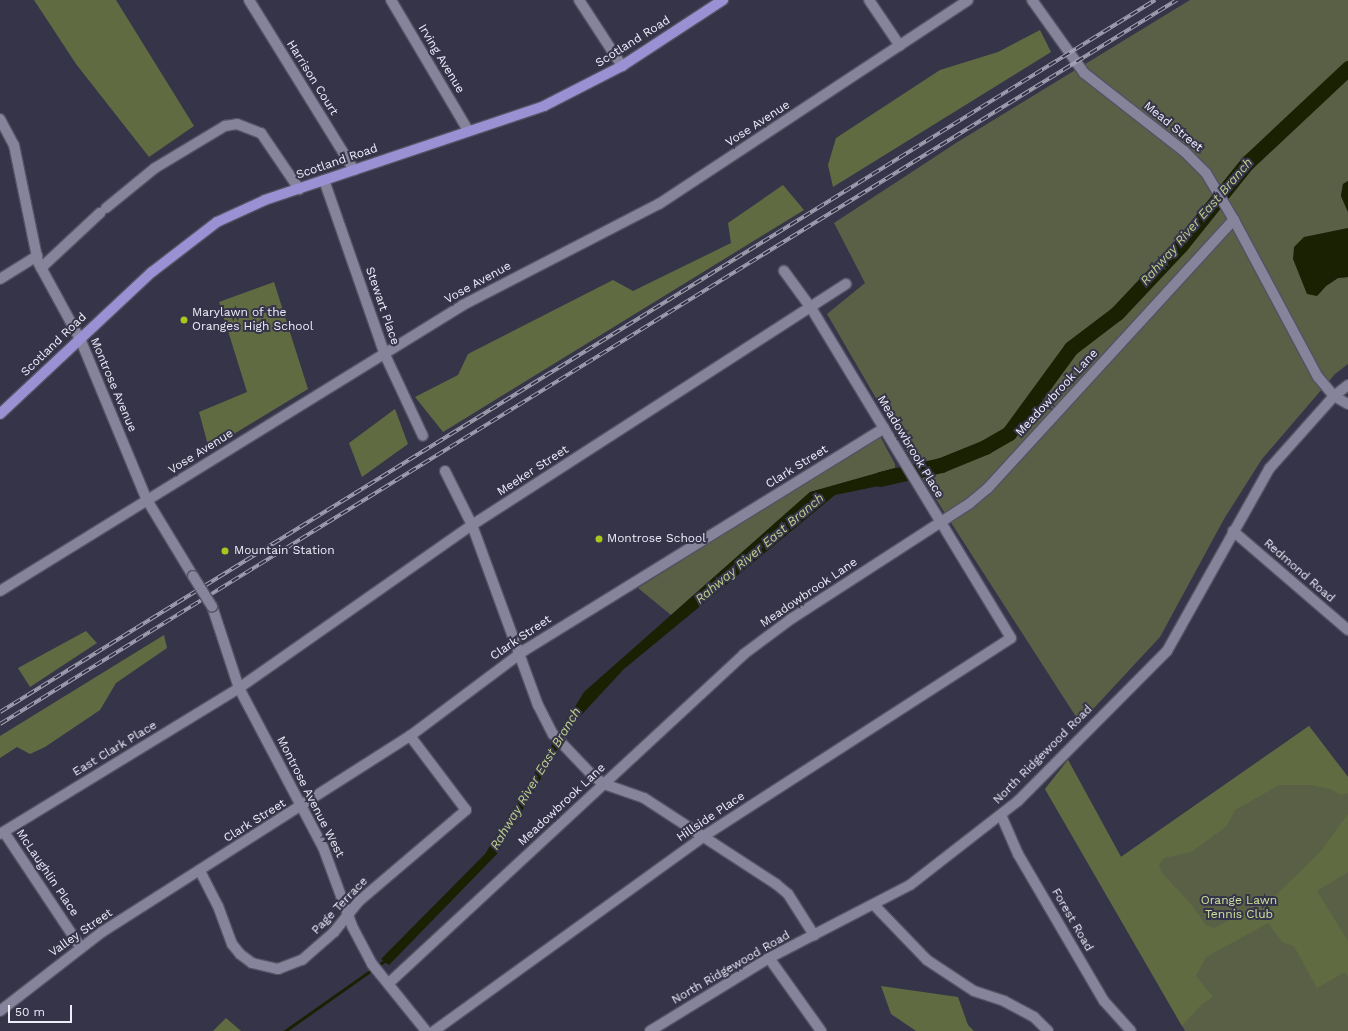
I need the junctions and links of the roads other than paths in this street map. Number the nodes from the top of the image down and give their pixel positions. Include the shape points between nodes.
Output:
1 (249, 0) edge
2 (391, 0) edge
3 (579, 0) edge
4 (723, 0) edge
5 (869, 0) edge
6 (968, 0) edge
7 (1032, 0) edge
8 (900, 46) junction
9 (622, 66) junction
10 (0, 119) edge
11 (468, 130) junction
12 (354, 170) junction
13 (324, 180) junction
14 (299, 189) junction
15 (1234, 220) junction
16 (37, 256) junction
17 (40, 268) junction
18 (784, 271) dead end
19 (0, 279) edge
20 (846, 284) dead end
21 (812, 308) junction
22 (80, 338) junction
23 (385, 354) junction
24 (1348, 385) edge
25 (1334, 396) junction
26 (1348, 404) edge
27 (0, 414) edge
28 (884, 428) junction
29 (423, 436) dead end
30 (445, 471) dead end
31 (147, 500) junction
32 (941, 521) junction
33 (472, 525) junction
34 (1233, 531) junction
35 (0, 592) edge
36 (212, 606) joint
37 (1348, 630) edge
38 (1011, 638) joint
39 (519, 653) junction
40 (239, 688) junction
41 (410, 736) junction
42 (604, 784) junction
43 (302, 807) junction
44 (1001, 815) junction
45 (2, 833) edge
46 (704, 836) junction
47 (200, 871) junction
48 (181, 882) joint
49 (875, 906) junction
50 (347, 914) junction
51 (814, 935) junction
52 (81, 948) junction
53 (769, 958) junction
54 (389, 983) junction
55 (0, 1011) edge
56 (426, 1031) edge
57 (434, 1031) edge
58 (650, 1031) edge
59 (821, 1031) edge
60 (1048, 1031) edge
61 (1131, 1031) edge

1 - 12 street, Harrison Court
2 - 11 street, Irving Avenue
3 - 9 street
4 - 9 main road, Scotland Road
5 - 8 street
6 - 8 street, Vose Avenue
7 - 15 street, Mead Street via 1084,73 1184,151 1206,172
8 - 23 street, Vose Avenue via 659,204 463,304
9 - 11 main road, Scotland Road via 544,106
10 - 16 street, Montrose Avenue via 14,145
11 - 12 main road, Scotland Road
12 - 13 main road, Scotland Road
13 - 14 main road, Scotland Road
13 - 23 street, Stewart Place
14 - 17 street via 261,133 237,124 225,126 155,168 103,210
14 - 22 main road, Scotland Road via 240,210 199,235 152,272
15 - 25 street, Mead Street via 1314,370
15 - 32 street, Meadowbrook Lane via 988,488
16 - 17 street, Montrose Avenue
16 - 19 street
17 - 22 street, Montrose Avenue
18 - 21 street, Meadowbrook Place
20 - 21 street, Meeker Street
21 - 28 street, Meadowbrook Place
21 - 33 street, Meeker Street
22 - 27 main road, Scotland Road
22 - 31 street, Montrose Avenue
23 - 29 street, Stewart Place
23 - 31 street, Vose Avenue
24 - 25 street, North Ridgewood Road
25 - 26 street
25 - 34 street, North Ridgewood Road via 1268,469
28 - 32 street, Meadowbrook Place
28 - 39 street, Clark Street
30 - 33 street
31 - 35 street, Vose Avenue
31 - 36 street, Montrose Avenue, bridge
32 - 38 street, Meadowbrook Place
32 - 42 street, Meadowbrook Lane via 762,640
33 - 39 street
33 - 40 street, Meeker Street
34 - 37 street, Redmond Road
34 - 44 street, North Ridgewood Road via 1167,651
36 - 40 street, Montrose Avenue West
38 - 46 street, Hillside Place
39 - 41 street, Clark Street
39 - 42 street via 538,705 553,734
40 - 43 street, Montrose Avenue West
40 - 45 street, East Clark Place
41 - 43 street, Clark Street
41 - 50 street, Page Terrace via 466,810
42 - 46 street via 644,798
42 - 54 street, Meadowbrook Lane
43 - 47 street, Clark Street
43 - 50 street, Montrose Avenue West via 323,847
44 - 49 street, North Ridgewood Road via 910,886
44 - 61 street, Forest Road via 1018,854 1104,1001
45 - 52 street, McLaughlin Place
46 - 51 street via 788,894
46 - 57 street, Hillside Place
47 - 48 street, Clark Street
47 - 50 street, Page Terrace via 218,906 232,944 252,962 265,968 278,969 302,960 334,932
48 - 52 street, Valley Street
49 - 51 street, North Ridgewood Road
49 - 60 street via 927,960 974,991 1034,1017
50 - 54 street, Montrose Avenue West via 372,964
51 - 53 street, North Ridgewood Road
52 - 55 street, Valley Street
53 - 58 street, North Ridgewood Road
53 - 59 street
54 - 56 street, Montrose Avenue West

